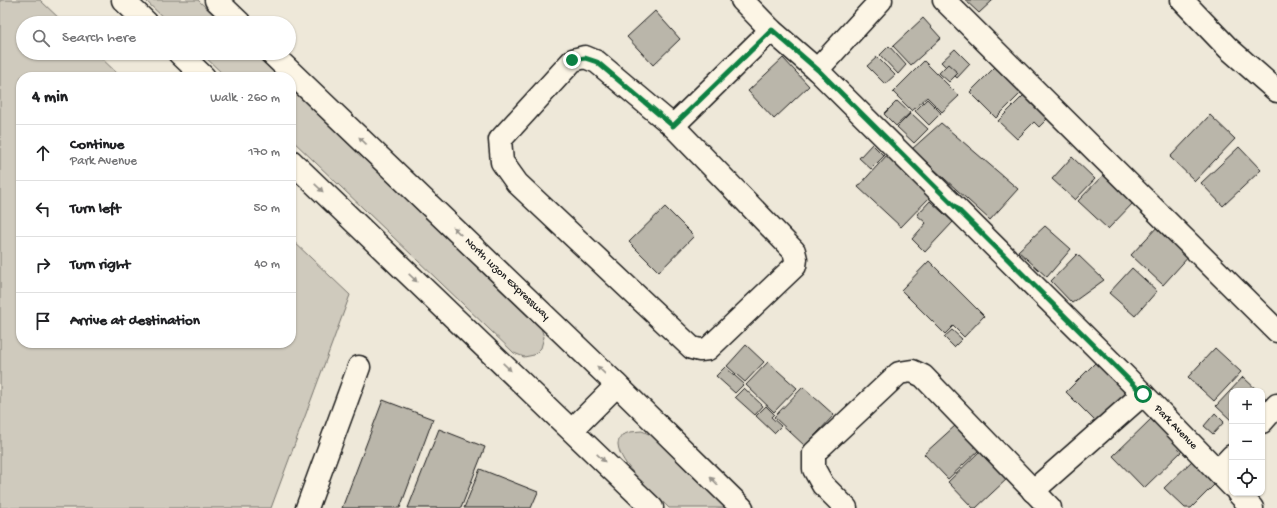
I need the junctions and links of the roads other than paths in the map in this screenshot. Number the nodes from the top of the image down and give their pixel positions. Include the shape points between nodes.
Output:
1 (123, 0) edge
2 (216, 0) edge
3 (742, 0) edge
4 (881, 0) edge
5 (944, 0) edge
6 (1182, 0) edge
7 (140, 16) edge
8 (233, 16) edge
9 (772, 30) junction
10 (186, 60) edge
11 (278, 60) edge
12 (818, 70) junction
13 (199, 72) edge
14 (291, 72) edge
15 (296, 77) edge
16 (1277, 91) edge
17 (673, 126) junction
18 (296, 166) edge
19 (1277, 331) edge
20 (359, 367) dead end
21 (617, 385) junction
22 (1143, 394) junction
23 (1277, 405) edge
24 (1265, 419) edge
25 (572, 430) junction
26 (1227, 471) edge
27 (1033, 491) junction
28 (1241, 496) edge
29 (307, 508) edge
30 (652, 508) edge
31 (742, 508) edge
32 (846, 508) edge
33 (1050, 508) edge
34 (1252, 508) edge

1 - 7 main road
2 - 8 main road
3 - 9 main road, Park Avenue
4 - 12 main road
5 - 19 main road
6 - 16 main road via 1228,48
9 - 12 main road, Park Avenue
9 - 17 main road
10 - 13 main road
14 -> 11 main road, North Luzon Expressway
12 - 22 main road, Park Avenue
21 -> 15 main road, North Luzon Expressway
17 - 17 main road via 794,251 796,259 795,266 708,349 692,348 516,183 502,162 500,140 572,60 585,58 597,62
18 -> 25 main road
20 - 29 main road
21 - 25 main road
31 -> 21 main road, North Luzon Expressway
22 - 26 main road, Park Avenue
22 - 27 main road
23 - 24 main road
25 -> 30 main road
27 - 32 main road via 923,376 912,371 899,373 814,454 814,469 823,485
27 - 33 main road
28 - 34 main road

